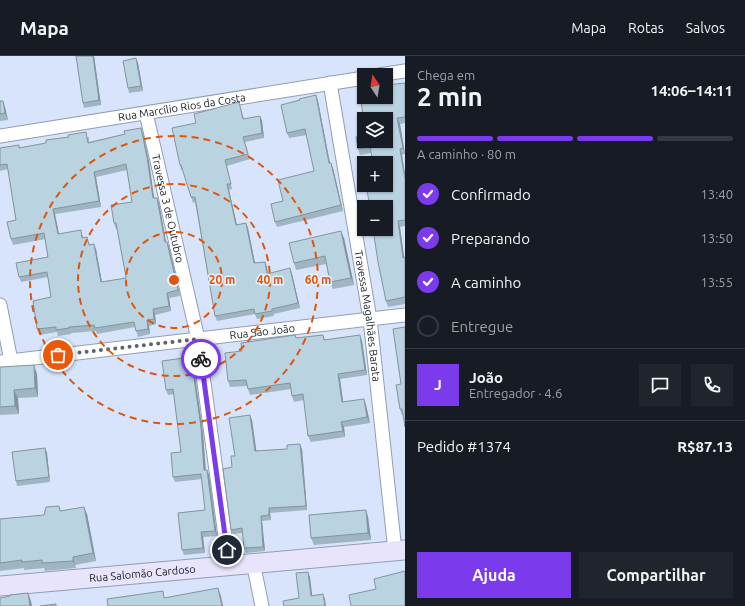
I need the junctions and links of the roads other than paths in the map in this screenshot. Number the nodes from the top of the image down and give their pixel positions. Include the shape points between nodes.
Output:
1 (405, 71) edge
2 (393, 73) edge
3 (357, 79) edge
4 (330, 83) junction
5 (146, 113) junction
6 (0, 136) edge
7 (0, 305) edge
8 (405, 315) edge
9 (370, 319) junction
10 (198, 339) junction
11 (6, 361) edge
12 (400, 550) edge
13 (253, 562) junction
14 (229, 564) junction
15 (0, 586) edge
16 (262, 606) edge

1 - 2 street
3 - 4 street, Rua Marcílio Rios da Costa
4 - 5 street, Rua Marcílio Rios da Costa
4 - 9 street, Travessa Magalhães Barata
5 - 6 street, Rua Marcílio Rios da Costa
5 - 10 street, Travessa 3 de Outubro
7 - 11 street
8 - 9 street, Rua São João
9 - 10 street, Rua São João
9 - 12 street, Travessa Magalhães Barata
10 - 11 street, Rua São João
10 - 14 street, Travessa 3 de Outubro
12 - 13 street, Rua Salomão Cardoso
13 - 14 street, Rua Salomão Cardoso
13 - 16 street
14 - 15 street, Rua Salomão Cardoso

